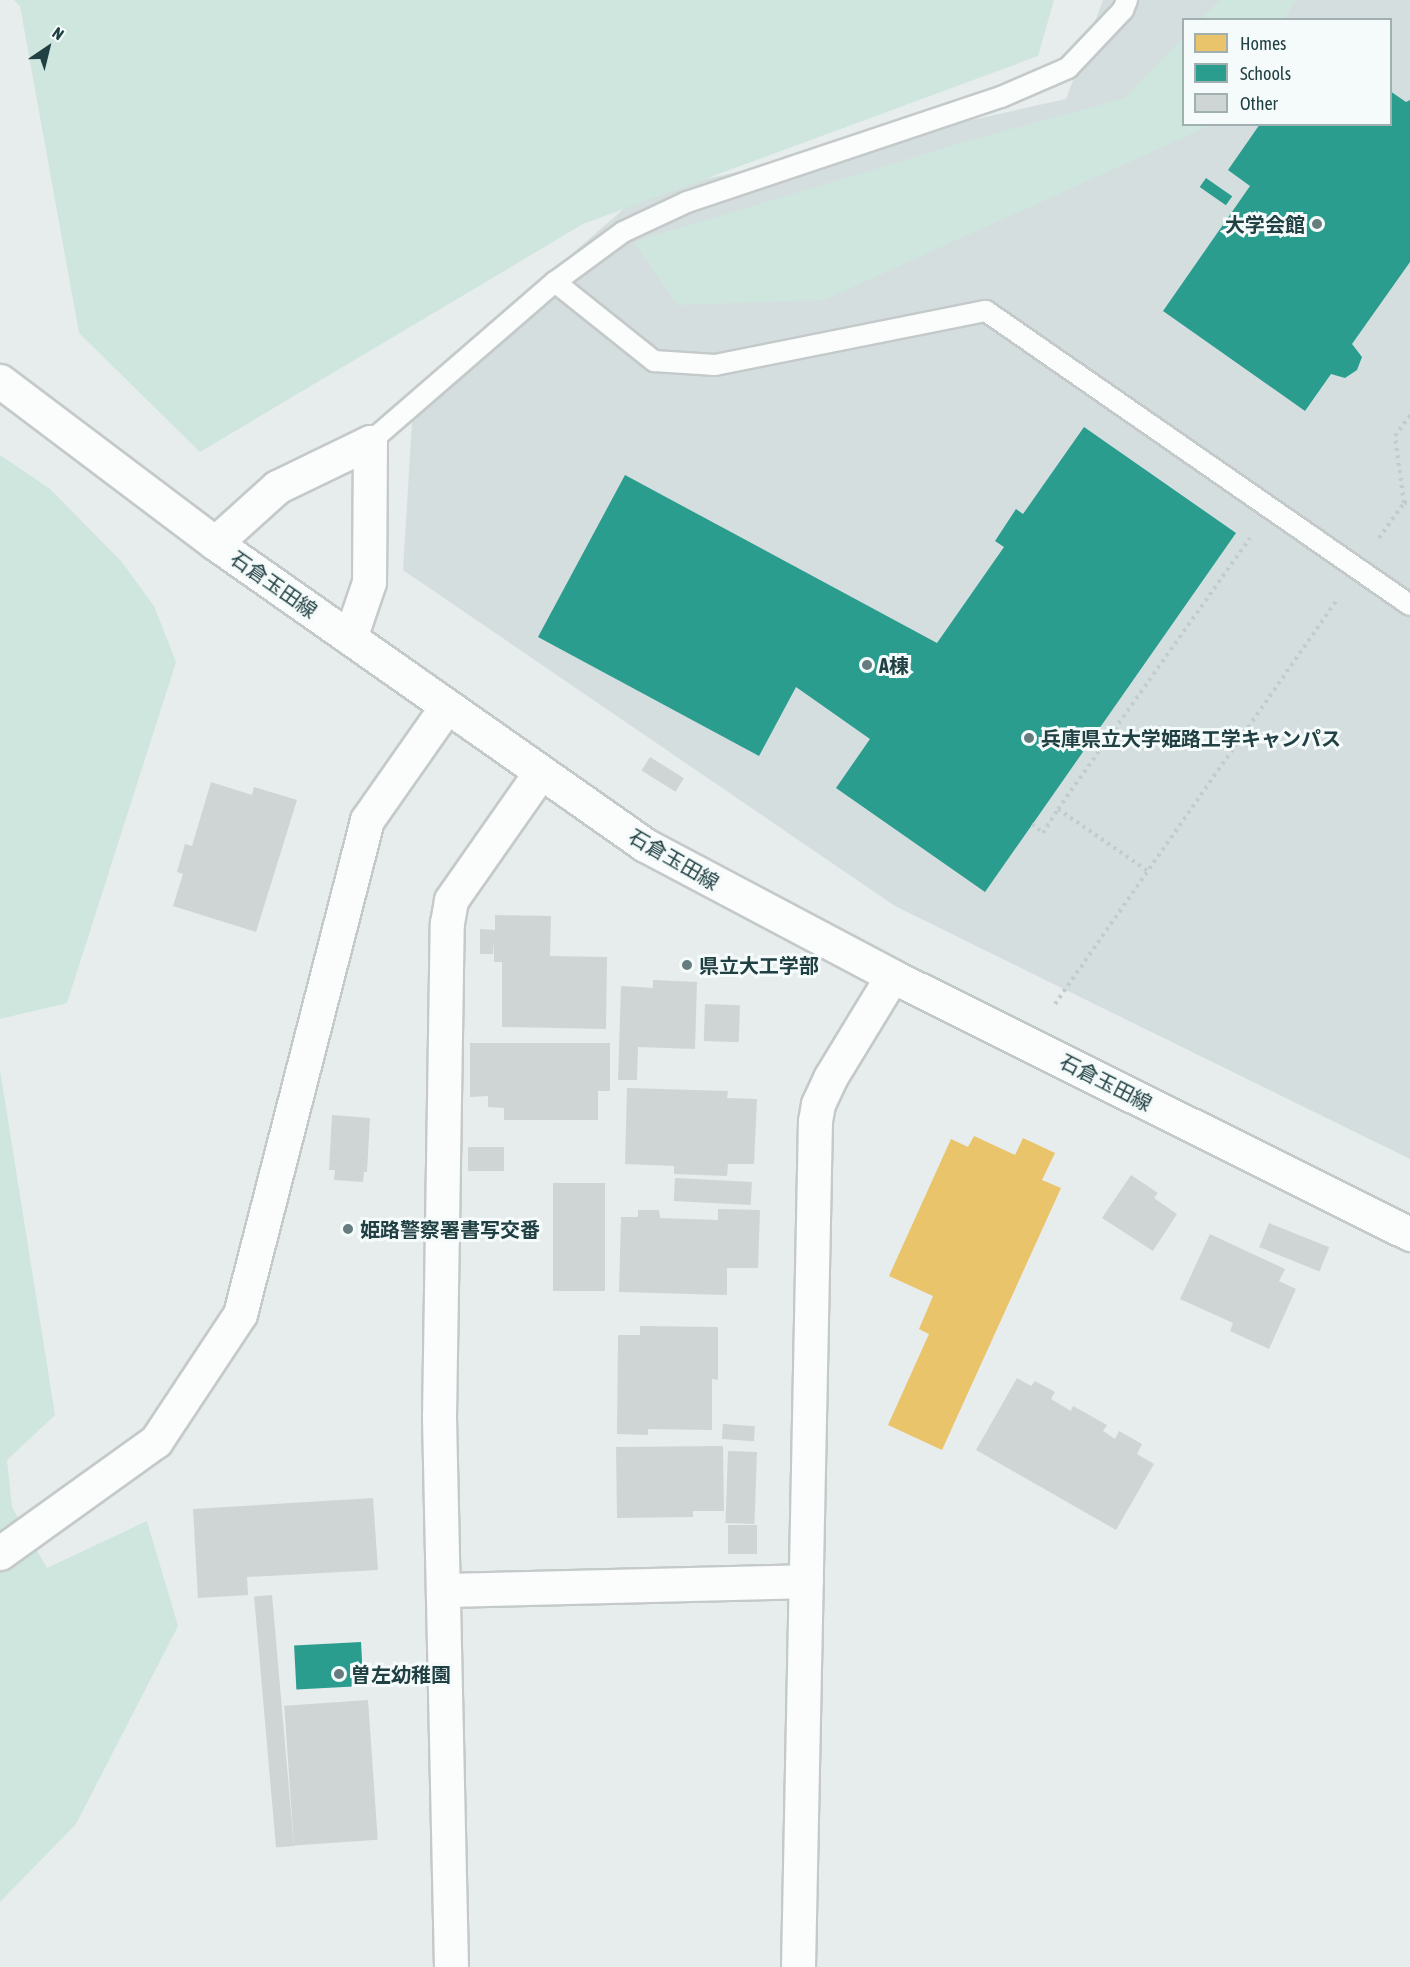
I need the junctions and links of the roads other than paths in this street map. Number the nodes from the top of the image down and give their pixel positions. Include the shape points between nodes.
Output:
1 (1144, 0) edge
2 (1125, 5) edge
3 (555, 282) junction
4 (0, 381) edge
5 (370, 442) junction
6 (215, 543) junction
7 (1410, 605) edge
8 (350, 638) junction
9 (446, 706) junction
10 (540, 773) junction
11 (892, 976) junction
12 (1410, 1234) edge
13 (0, 1553) edge
14 (806, 1581) junction
15 (443, 1590) junction
16 (451, 1967) edge
17 (798, 1967) edge

1 - 2 lane
2 - 3 lane via 1068,68 1001,97 687,202 623,232
3 - 5 lane
3 - 7 lane via 654,360 715,365 986,311
4 - 6 street, 石倉玉田線
5 - 6 street via 277,487
5 - 8 street via 369,582
6 - 8 street, 石倉玉田線
8 - 9 street, 石倉玉田線
9 - 10 street, 石倉玉田線
9 - 13 street via 367,820 240,1314 156,1441
10 - 11 street, 石倉玉田線 via 645,845
10 - 15 street via 451,900 447,923 440,1417
11 - 12 street, 石倉玉田線
11 - 14 street via 818,1104
14 - 15 street
14 - 17 street
15 - 16 street

